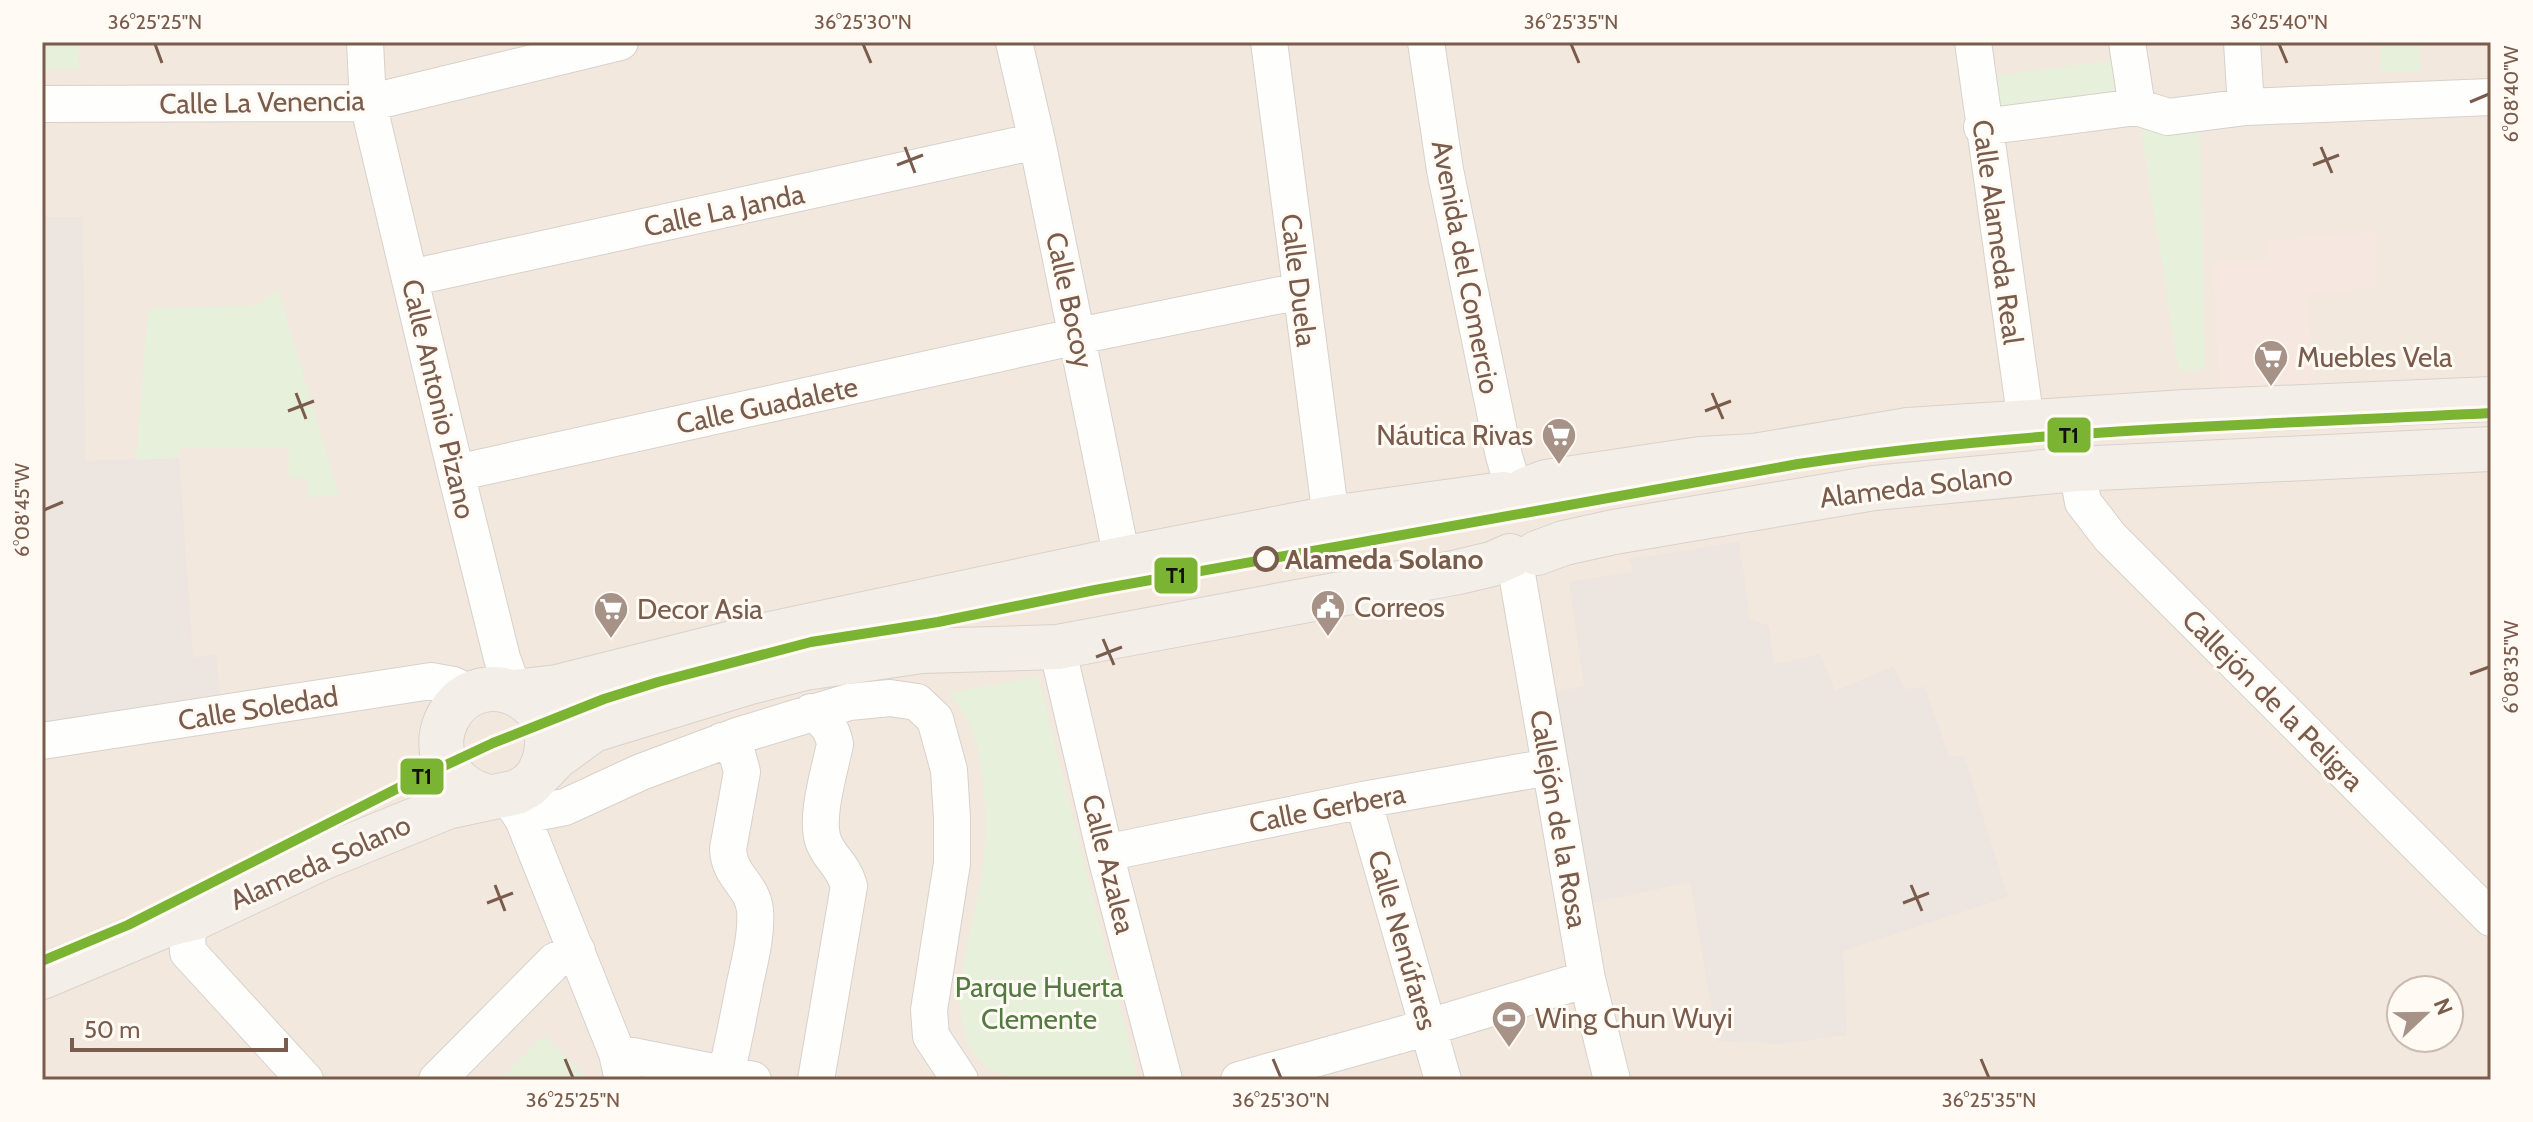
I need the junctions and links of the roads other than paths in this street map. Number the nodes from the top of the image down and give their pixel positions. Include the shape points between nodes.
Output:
1 (365, 42) edge
2 (1014, 42) edge
3 (1269, 42) edge
4 (1426, 42) edge
5 (1973, 42) edge
6 (2127, 42) edge
7 (2242, 42) edge
8 (614, 43) edge
9 (2491, 97) edge
10 (368, 103) junction
11 (42, 104) edge
12 (2137, 107) junction
13 (2246, 107) junction
14 (1982, 127) junction
15 (1037, 141) junction
16 (410, 278) junction
17 (1300, 291) junction
18 (1078, 336) junction
19 (2491, 399) edge
20 (2026, 422) junction
21 (2491, 449) edge
22 (2077, 469) junction
23 (456, 473) junction
24 (1514, 491) junction
25 (1331, 518) junction
26 (1521, 556) junction
27 (1122, 559) junction
28 (1057, 647) junction
29 (493, 693) junction
30 (811, 712) junction
31 (42, 741) edge
32 (722, 741) junction
33 (1549, 767) junction
34 (511, 794) junction
35 (1363, 800) junction
36 (1105, 853) junction
37 (197, 917) junction
38 (2491, 918) edge
39 (577, 951) junction
40 (42, 977) edge
41 (1587, 979) junction
42 (1429, 1027) junction
43 (619, 1072) edge
44 (740, 1077) edge
45 (305, 1080) edge
46 (437, 1080) edge
47 (816, 1080) edge
48 (960, 1080) edge
49 (1164, 1080) edge
50 (1239, 1080) edge
51 (1443, 1080) edge
52 (1612, 1080) edge

1 - 10 street, Calle Antonio Pizano
2 - 15 street, Calle Bocoy
3 - 17 street, Calle Duela
4 - 24 street, Avenida del Comercio via 1445,170
5 - 14 street, Calle Alameda Real
6 - 12 street
7 - 13 street
8 - 10 street, Calle La Venencia
9 - 13 street
10 - 11 street, Calle La Venencia
10 - 16 street, Calle Antonio Pizano
12 - 13 street via 2168,117
12 - 14 street
14 - 20 street, Calle Alameda Real
15 - 16 street, Calle La Janda
15 - 18 street, Calle Bocoy
16 - 23 street, Calle Antonio Pizano
17 - 18 street, Calle Guadalete
17 - 25 street, Calle Duela
18 - 23 street, Calle Guadalete
18 - 27 street, Calle Bocoy
19 - 20 main road, Alameda Solano
20 - 24 main road, Alameda Solano via 1908,430
21 - 22 main road, Alameda Solano
22 - 26 main road, Alameda Solano via 1874,488 1614,532
22 - 38 street, Callejón de la Peligra via 2083,502 2110,537
23 - 29 street, Calle Antonio Pizano via 502,658
24 - 25 main road, Alameda Solano
24 - 26 main road via 1494,502 1487,532 1496,548
25 - 27 main road, Alameda Solano
26 - 28 main road, Alameda Solano
26 - 33 street, Callejón de la Rosa
27 - 29 main road, Alameda Solano via 756,637 557,687
28 - 34 main road, Alameda Solano via 922,651 805,668 593,730
28 - 36 street, Calle Azalea
29 - 31 street, Calle Soledad via 431,681
29 - 34 main road via 536,710 544,722 548,749
29 - 34 main road via 451,711 441,752 453,777 475,794
30 - 32 street
30 - 47 street via 833,734 820,823 822,840 849,886
30 - 48 street via 890,698 917,702 935,719 949,770 952,863 929,1010 931,1036
32 - 34 street via 565,807 534,813
32 - 44 street via 737,753 742,772 729,859 756,914
33 - 35 street, Calle Gerbera
33 - 41 street, Callejón de la Rosa
34 - 37 main road, Alameda Solano via 447,807
34 - 39 street
35 - 36 street, Calle Gerbera
35 - 42 street, Calle Nenúfares
36 - 49 street, Calle Azalea
37 - 40 main road, Alameda Solano
37 - 45 street via 187,934 188,952
39 - 43 street
39 - 46 street via 555,961
41 - 42 street
41 - 52 street, Callejón de la Rosa
42 - 50 street
42 - 51 street, Calle Nenúfares
43 - 44 street

